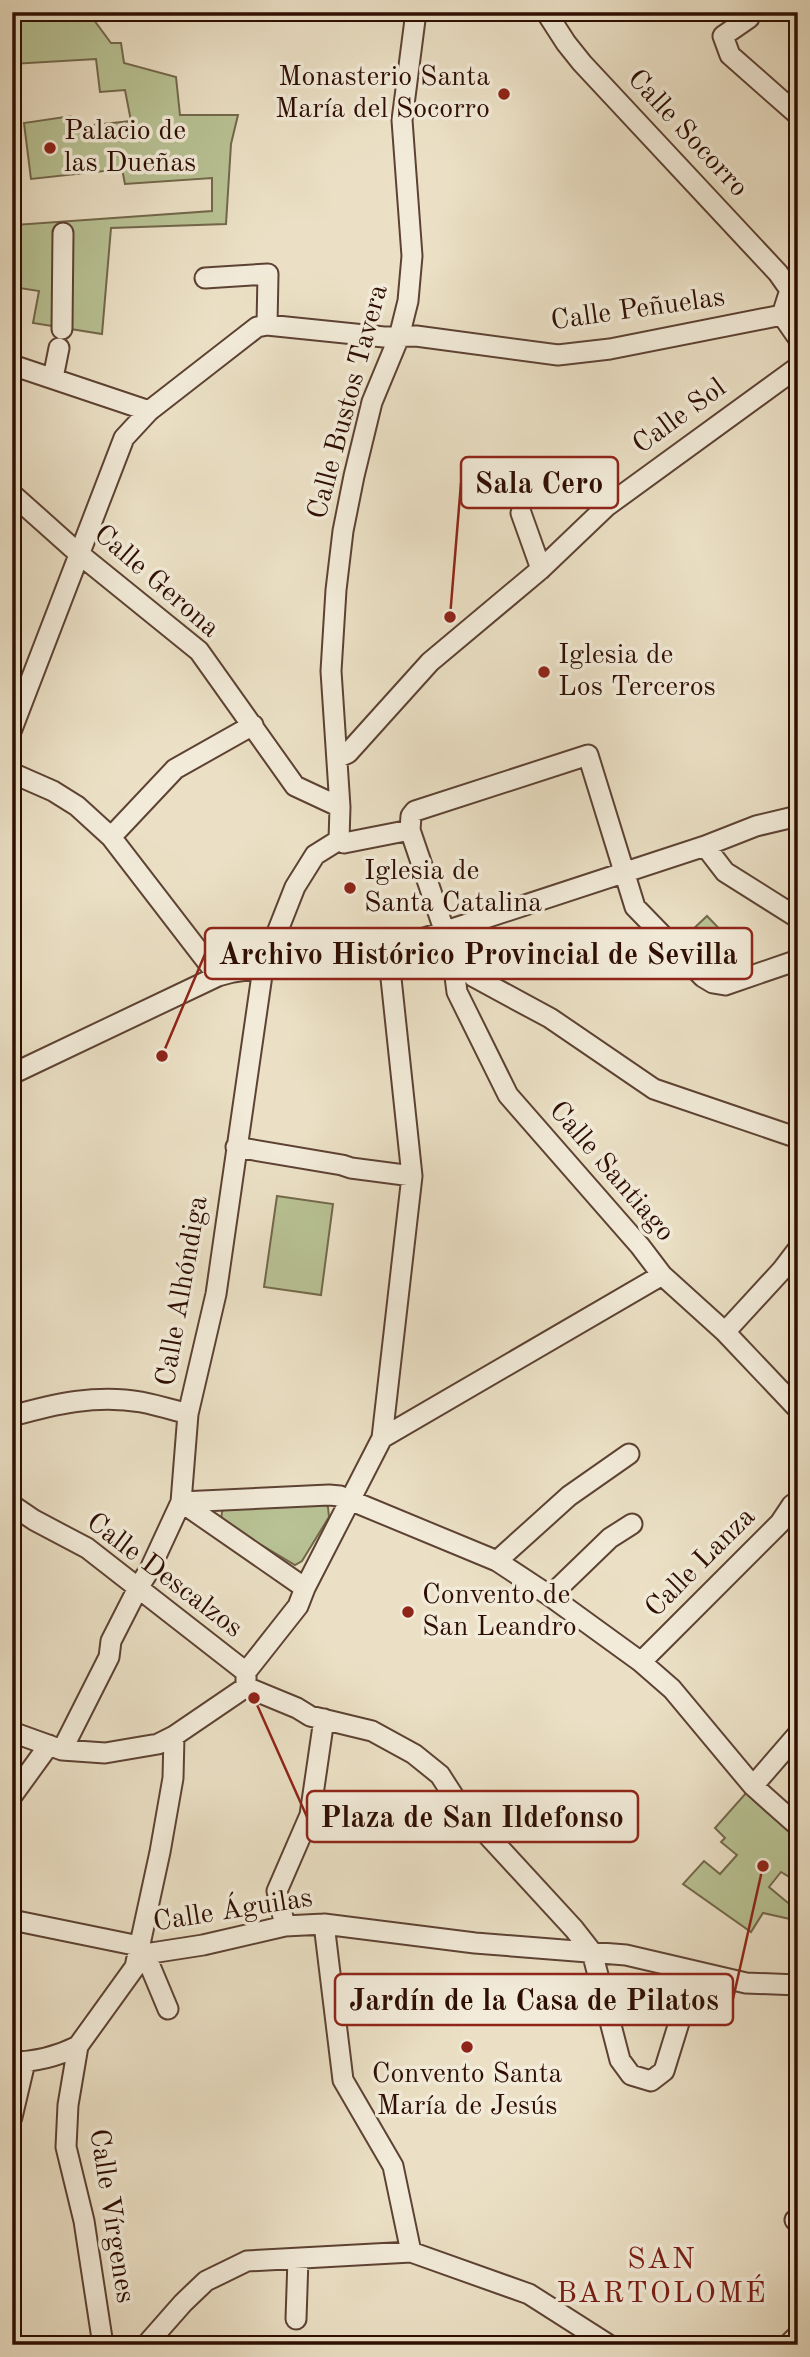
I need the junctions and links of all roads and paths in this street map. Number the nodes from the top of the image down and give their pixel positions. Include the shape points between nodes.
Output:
1 (416, 12) edge
2 (546, 12) edge
3 (745, 12) edge
4 (798, 115) edge
5 (63, 233) dead end
6 (205, 278) dead end
7 (794, 288) edge
8 (782, 315) junction
9 (267, 325) junction
10 (399, 337) junction
11 (798, 338) edge
12 (12, 365) edge
13 (795, 368) edge
14 (53, 378) junction
15 (149, 411) junction
16 (12, 494) edge
17 (521, 513) dead end
18 (78, 553) junction
19 (541, 569) junction
20 (253, 725) junction
21 (12, 729) edge
22 (337, 758) junction
23 (12, 773) edge
24 (340, 807) junction
25 (798, 816) edge
26 (410, 830) junction
27 (111, 837) junction
28 (339, 840) junction
29 (705, 846) junction
30 (625, 872) junction
31 (798, 918) edge
32 (445, 932) junction
33 (388, 950) junction
34 (452, 953) junction
35 (798, 960) edge
36 (263, 968) junction
37 (218, 976) junction
38 (12, 1074) edge
39 (798, 1138) edge
40 (236, 1147) junction
41 (412, 1176) junction
42 (798, 1249) edge
43 (662, 1275) junction
44 (725, 1332) junction
45 (798, 1409) edge
46 (188, 1414) junction
47 (12, 1416) edge
48 (382, 1438) junction
49 (629, 1454) dead end
50 (351, 1499) junction
51 (798, 1501) edge
52 (181, 1502) junction
53 (12, 1505) edge
54 (632, 1524) dead end
55 (497, 1561) junction
56 (138, 1587) junction
57 (305, 1588) junction
58 (550, 1596) junction
59 (642, 1662) junction
60 (246, 1680) junction
61 (324, 1719) junction
62 (12, 1732) edge
63 (798, 1734) edge
64 (174, 1736) junction
65 (56, 1748) junction
66 (753, 1786) junction
67 (12, 1796) edge
68 (798, 1826) edge
69 (12, 1920) edge
70 (324, 1924) junction
71 (285, 1926) junction
72 (142, 1950) junction
73 (592, 1952) junction
74 (695, 1971) junction
75 (798, 1985) edge
76 (168, 2009) dead end
77 (78, 2046) junction
78 (19, 2062) edge
79 (12, 2117) edge
80 (411, 2252) junction
81 (298, 2259) junction
82 (296, 2319) dead end
83 (798, 2335) edge
84 (103, 2345) edge
85 (146, 2345) edge
86 (609, 2345) edge
87 (788, 2345) edge

1 - 10 street, Calle Bustos Tavera via 402,110 412,256
2 - 7 street, Calle Socorro via 582,63
3 - 4 street via 748,18 723,36 730,55
5 - 14 street via 60,338
6 - 9 street via 268,274
7 - 8 street
8 - 10 street, Calle Peñuelas via 558,355
8 - 11 street
9 - 10 street, Calle Peñuelas
9 - 15 street via 257,327
10 - 22 street, Calle Bustos Tavera via 372,402 343,531 331,671
12 - 14 street
13 - 19 street, Calle Sol via 607,506
14 - 15 street
15 - 18 street via 124,438
16 - 18 street, Calle Gerona
17 - 19 street
18 - 20 street, Calle Gerona via 199,651
18 - 21 street
19 - 22 street, Calle Sol via 430,662 348,753
20 - 24 street, Calle Gerona via 295,786
20 - 27 street via 175,769
22 - 24 street, Calle Bustos Tavera
23 - 27 street via 76,806
24 - 28 street, Calle Bustos Tavera
25 - 29 street
26 - 28 street via 344,843
26 - 30 street via 415,811 588,755
26 - 32 street, Calle Santiago
27 - 37 street
28 - 36 street, Calle Alhóndiga via 315,855 295,887
29 - 30 street
29 - 31 street via 725,872
30 - 32 street
30 - 35 street via 635,907 713,983 724,985
32 - 33 street
32 - 34 street, Calle Santiago
33 - 36 street
33 - 41 street
34 - 39 street via 474,977 550,1018 654,1089
34 - 43 street, Calle Santiago via 457,992 508,1095
36 - 37 street
36 - 40 street, Calle Alhóndiga
37 - 38 street
40 - 41 street
40 - 46 street, Calle Alhóndiga via 216,1294
41 - 48 street
42 - 44 street
43 - 44 street, Calle Santiago
43 - 48 street
44 - 45 street, Calle Santiago
46 - 47 street via 139,1402 99,1399
46 - 52 street, Calle Alhóndiga
48 - 50 street
49 - 55 street via 569,1496
50 - 52 street via 329,1495
50 - 55 street
50 - 57 street
51 - 59 street, Calle Lanza
52 - 56 street, Calle Alhóndiga
52 - 57 street
53 - 56 street, Calle Descalzos via 87,1548
54 - 58 street via 610,1538
55 - 58 street
56 - 60 street, Calle Descalzos
56 - 65 street, Calle Alhóndiga via 111,1641 109,1657
57 - 60 street via 298,1606
58 - 59 street
59 - 66 street via 672,1689
60 - 61 street, Calle Descalzos via 310,1716
60 - 64 street
61 - 71 street via 310,1815 277,1891
61 - 73 street, Calle Descalzos via 372,1731 414,1754 440,1775 458,1804
62 - 65 street
63 - 66 street
64 - 65 street via 158,1744 105,1753
64 - 72 street, Calle Vírgenes via 173,1778
65 - 67 street, Calle Alhóndiga
66 - 68 street
69 - 72 street, Calle Águilas
70 - 71 street, Calle Águilas
70 - 73 street, Calle Águilas
70 - 80 street via 343,2080 393,2166
71 - 72 street, Calle Águilas via 203,1945
72 - 76 street
72 - 77 street, Calle Vírgenes via 135,1967
73 - 74 street, Calle Águilas
73 - 74 street via 620,2060 631,2075 651,2081 664,2071
74 - 75 street, Calle Águilas via 747,1983
77 - 78 street
77 - 84 street, Calle Vírgenes via 66,2147 84,2221
78 - 79 street
80 - 81 street
80 - 86 street via 529,2294
81 - 82 street
81 - 85 street via 247,2261 206,2281
83 - 87 street

